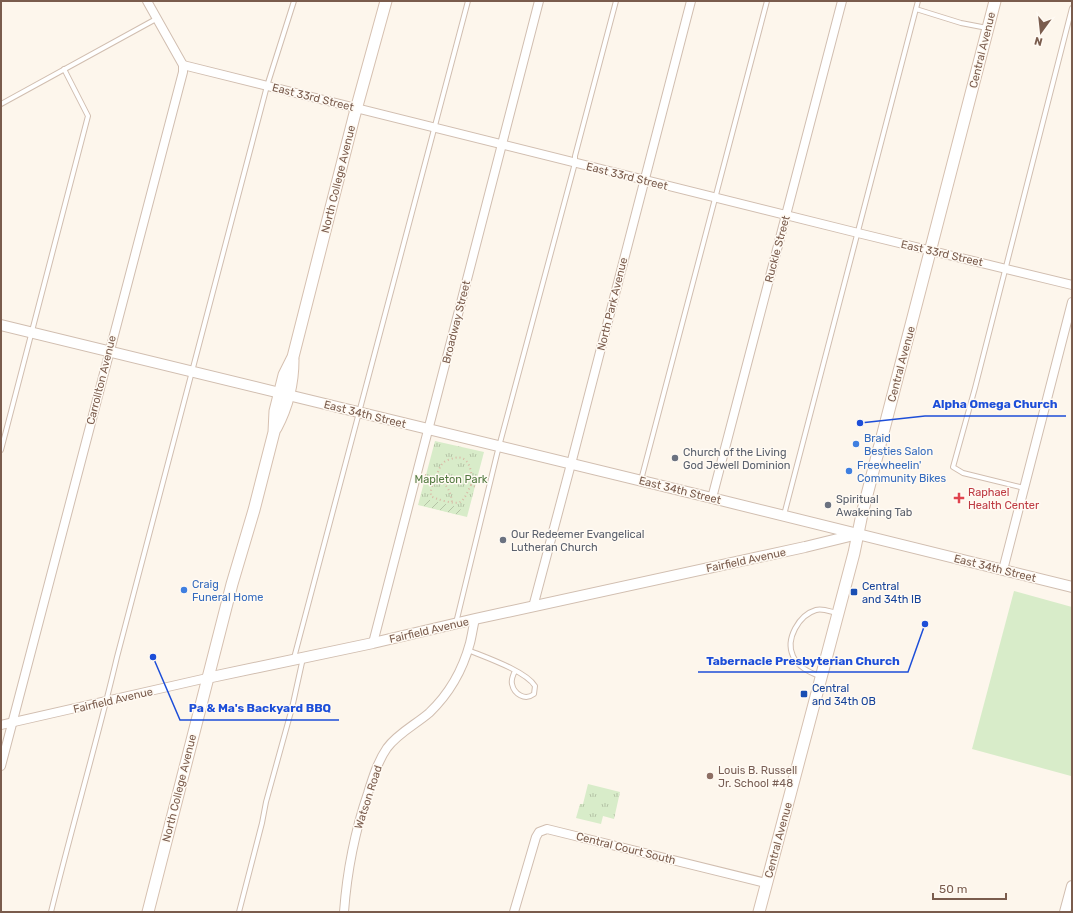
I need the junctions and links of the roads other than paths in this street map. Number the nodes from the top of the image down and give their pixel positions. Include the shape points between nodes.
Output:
1 (147, 1) edge
2 (294, 1) edge
3 (386, 1) edge
4 (468, 1) edge
5 (539, 1) edge
6 (616, 1) edge
7 (691, 1) edge
8 (767, 1) edge
9 (842, 1) edge
10 (918, 1) edge
11 (995, 1) edge
12 (1072, 8) edge
13 (916, 9) junction
14 (156, 19) junction
15 (988, 28) junction
16 (183, 65) junction
17 (64, 69) junction
18 (267, 86) junction
19 (1, 104) edge
20 (356, 108) junction
21 (434, 127) junction
22 (501, 144) junction
23 (575, 162) junction
24 (644, 180) junction
25 (715, 197) junction
26 (786, 215) junction
27 (858, 233) junction
28 (930, 250) junction
29 (1005, 268) junction
30 (1072, 285) edge
31 (1072, 302) edge
32 (1, 325) edge
33 (31, 332) junction
34 (108, 352) junction
35 (191, 371) junction
36 (284, 394) junction
37 (358, 413) junction
38 (428, 430) junction
39 (499, 447) junction
40 (1, 450) edge
41 (571, 464) junction
42 (641, 481) junction
43 (1024, 488) junction
44 (712, 498) junction
45 (784, 516) junction
46 (858, 534) junction
47 (1003, 570) junction
48 (1072, 588) edge
49 (533, 607) junction
50 (838, 614) junction
51 (475, 619) junction
52 (456, 624) junction
53 (373, 643) junction
54 (468, 650) junction
55 (298, 659) junction
56 (515, 672) junction
57 (821, 677) junction
58 (207, 678) junction
59 (107, 701) junction
60 (12, 722) junction
61 (1, 725) edge
62 (1, 766) edge
63 (766, 883) junction
64 (1072, 886) edge
65 (51, 912) edge
66 (148, 912) edge
67 (239, 912) edge
68 (344, 912) edge
69 (514, 912) edge
70 (759, 912) edge
71 (1065, 912) edge

1 - 14 street
2 - 18 lane
3 - 20 main road, North College Avenue
4 - 21 lane
5 - 22 street, Broadway Street
6 - 23 lane
7 - 24 street, North Park Avenue
8 - 25 lane
9 - 26 street, Ruckle Street
10 - 13 lane
11 - 15 main road, Central Avenue
12 - 29 lane
13 - 15 lane
13 - 27 lane
14 - 16 street
14 - 17 lane
15 - 28 main road, Central Avenue
16 - 18 street, East 33rd Street
16 - 34 street, Carrollton Avenue
17 - 19 lane
17 - 33 lane via 88,116
18 - 20 street, East 33rd Street
18 - 35 lane
20 - 21 street, East 33rd Street
20 - 36 main road, North College Avenue via 293,357 284,375
21 - 22 street, East 33rd Street
21 - 37 lane
22 - 23 street, East 33rd Street
22 - 38 street, Broadway Street
23 - 24 street, East 33rd Street
23 - 39 lane
24 - 25 street, East 33rd Street
24 - 41 street, North Park Avenue
25 - 26 street, East 33rd Street
25 - 42 lane
26 - 27 street, East 33rd Street
26 - 44 street, Ruckle Street
27 - 28 street, East 33rd Street
27 - 45 lane
28 - 29 street, East 33rd Street
28 - 46 main road, Central Avenue
29 - 30 street, East 33rd Street
29 - 43 lane via 953,467 963,473
31 - 43 street
32 - 33 street, East 34th Street
33 - 34 street, East 34th Street
33 - 40 lane
34 - 35 street, East 34th Street
34 - 60 street, Carrollton Avenue
35 - 36 street, East 34th Street
35 - 59 lane
36 - 37 street, East 34th Street
36 - 58 main road, North College Avenue via 275,411 274,432
37 - 38 street, East 34th Street
37 - 55 lane
38 - 39 street, East 34th Street
38 - 53 street, Broadway Street
39 - 41 street, East 34th Street
39 - 52 lane
41 - 42 street, East 34th Street
41 - 49 street, North Park Avenue
42 - 44 street, East 34th Street
43 - 47 street
44 - 45 street, East 34th Street
45 - 46 street, East 34th Street
46 - 47 street, East 34th Street
46 - 49 street, Fairfield Avenue
46 - 50 main road, Central Avenue
47 - 48 street, East 34th Street
49 - 51 street, Fairfield Avenue
50 - 57 main road, Central Avenue
50 - 57 lane via 816,610 798,623 793,633 790,646 792,656 801,667
51 - 52 street, Fairfield Avenue
51 - 54 street, Watson Road
52 - 53 street, Fairfield Avenue
53 - 55 street, Fairfield Avenue
54 - 56 lane
54 - 68 street, Watson Road via 458,675 445,694 430,711 394,740 381,759 370,784 357,831 348,871
55 - 58 street, Fairfield Avenue
55 - 67 lane via 292,708
56 - 56 lane via 532,681 535,686 534,694 530,697 523,697 514,688 512,679
57 - 63 main road, Central Avenue
58 - 59 street, Fairfield Avenue
58 - 66 main road, North College Avenue
59 - 60 street, Fairfield Avenue
59 - 65 lane
60 - 61 street, Fairfield Avenue
60 - 62 street, Carrollton Avenue
63 - 69 street, Central Court South via 549,829 539,832 536,837
63 - 70 main road, Central Avenue
64 - 71 street

